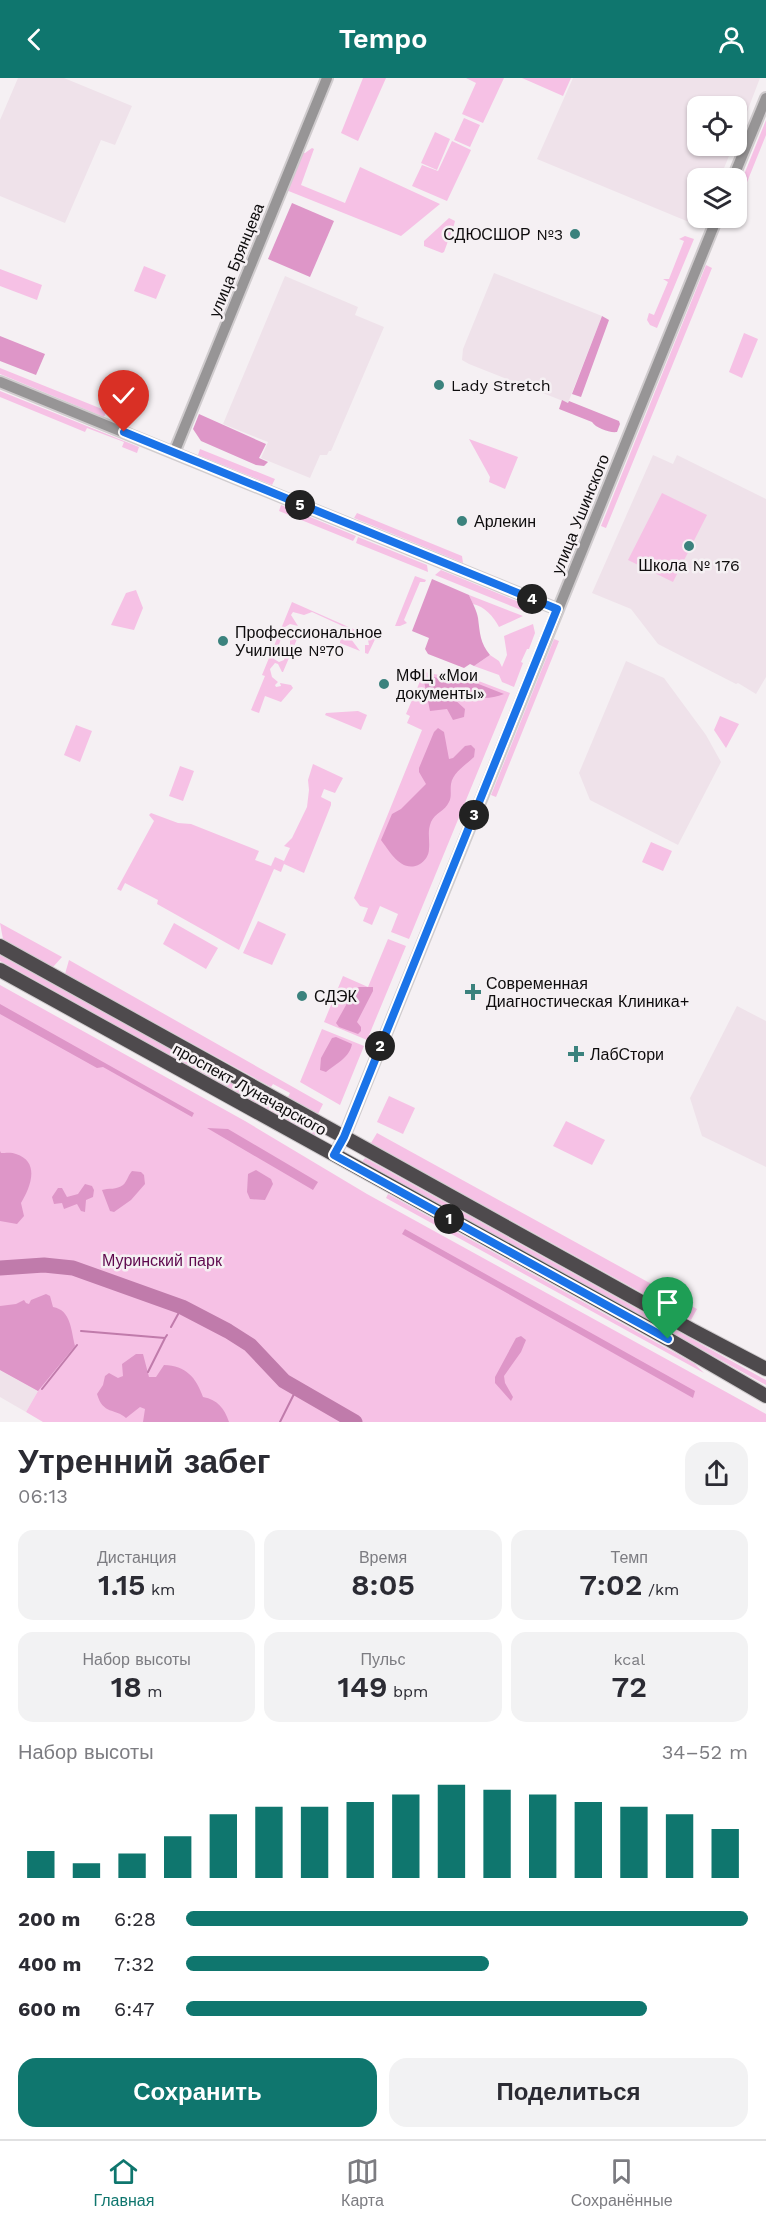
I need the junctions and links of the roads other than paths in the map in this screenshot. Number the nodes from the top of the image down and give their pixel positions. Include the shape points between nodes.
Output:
1 (327, 78) edge
2 (766, 98) edge
3 (737, 168) edge
4 (713, 228) edge
5 (0, 382) edge
6 (174, 453) junction
7 (557, 609) junction
8 (0, 946) edge
9 (0, 969) edge
10 (344, 1137) junction
11 (334, 1155) junction
12 (766, 1368) edge
13 (766, 1396) edge

1 - 6 street, улица Брянцева
2 - 3 street
4 - 7 street, улица Ушинского
5 - 6 street
6 - 7 street
7 - 10 street, улица Ушинского
8 - 10 main road, проспект Луначарского
9 - 11 main road, проспект Луначарского
10 - 11 street, улица Ушинского
10 - 12 main road, проспект Луначарского
11 - 13 main road, проспект Луначарского

